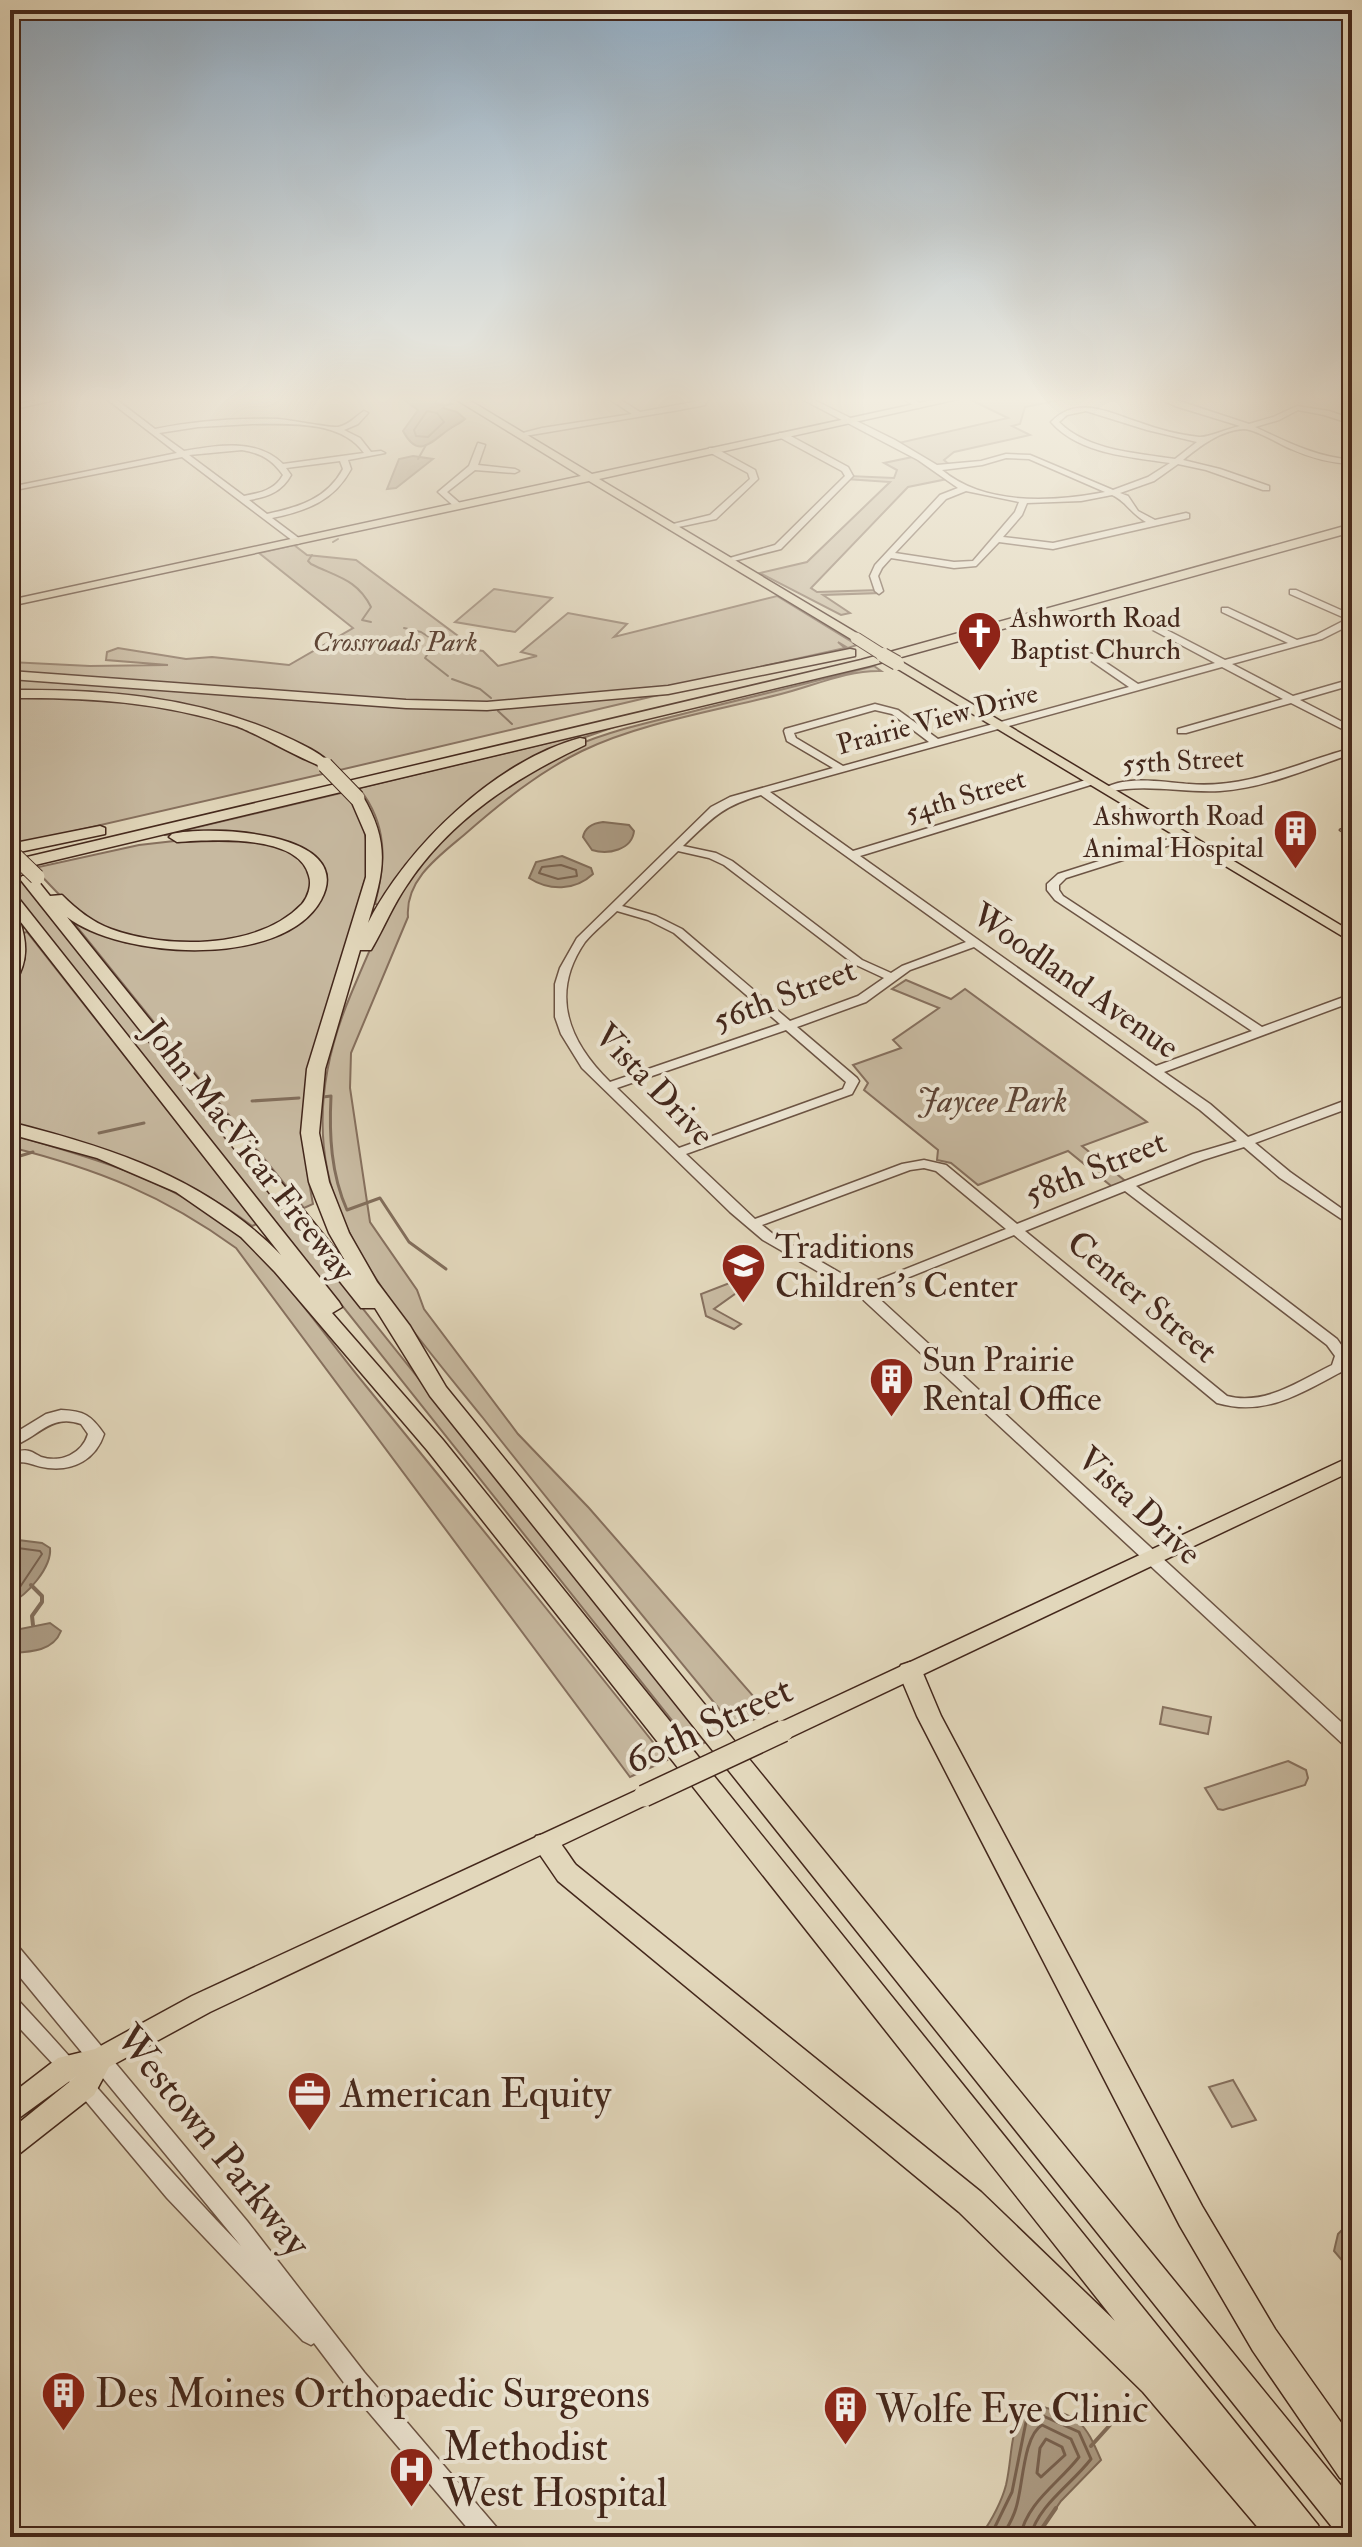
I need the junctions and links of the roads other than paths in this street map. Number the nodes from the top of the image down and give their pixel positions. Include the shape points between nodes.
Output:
1 (271, 516) edge
2 (413, 516) edge
3 (654, 516) edge
4 (714, 516) edge
5 (809, 516) edge
6 (925, 516) edge
7 (1017, 516) edge
8 (1140, 516) edge
9 (1186, 516) dead end
10 (1352, 516) edge
11 (267, 517) joint
12 (1154, 523) junction
13 (672, 527) junction
14 (1352, 528) edge
15 (998, 539) junction
16 (297, 541) junction
17 (889, 555) junction
18 (729, 561) junction
19 (879, 591) dead end
20 (1293, 592) dead end
21 (10, 603) edge
22 (1225, 610) dead end
23 (1352, 619) edge
24 (1156, 628) dead end
25 (1296, 643) junction
26 (853, 645) junction
27 (1077, 652) dead end
28 (1225, 663) junction
29 (10, 675) edge
30 (1352, 682) edge
31 (1138, 688) junction
32 (10, 694) edge
33 (726, 696) junction
34 (1292, 699) junction
35 (1000, 726) junction
36 (1182, 731) dead end
37 (1352, 731) edge
38 (937, 743) junction
39 (1352, 751) edge
40 (841, 769) junction
41 (1093, 781) junction
42 (1108, 789) junction
43 (762, 791) junction
44 (1185, 837) junction
45 (678, 848) junction
46 (10, 852) edge
47 (851, 855) junction
48 (10, 866) edge
49 (32, 872) junction
50 (10, 898) edge
51 (614, 907) junction
52 (10, 916) edge
53 (1352, 938) edge
54 (975, 943) junction
55 (10, 977) edge
56 (893, 978) junction
57 (1352, 998) edge
58 (335, 1007) junction
59 (789, 1025) junction
60 (1260, 1031) junction
61 (1155, 1071) junction
62 (607, 1087) junction
63 (1352, 1102) edge
64 (10, 1128) edge
65 (1245, 1141) junction
66 (676, 1153) junction
67 (1126, 1185) junction
68 (1352, 1222) edge
69 (753, 1224) junction
70 (1015, 1229) junction
71 (862, 1291) junction
72 (438, 1391) junction
73 (435, 1445) junction
74 (1352, 1463) edge
75 (1152, 1557) junction
76 (910, 1671) junction
77 (1352, 1742) edge
78 (545, 1843) junction
79 (10, 1951) edge
80 (10, 2005) edge
81 (100, 2059) junction
82 (67, 2066) junction
83 (85, 2087) junction
84 (10, 2110) edge
85 (10, 2146) edge
86 (356, 2380) junction
87 (1352, 2466) edge
88 (1352, 2525) edge
89 (490, 2537) edge
90 (1288, 2537) edge
91 (1306, 2537) edge

1 - 11 street
2 - 16 main road
3 - 13 main road
4 - 13 street
5 - 18 street via 778,547
6 - 17 street
7 - 15 street
8 - 12 street
9 - 12 street
10 - 26 highway
11 - 16 street
12 - 15 street via 1053,546
13 - 18 main road
14 - 33 highway
15 - 17 street via 969,565
16 - 21 main road
17 - 19 street via 875,572
18 - 26 main road
20 - 23 street
22 - 25 street
23 - 25 street, Prairie View Drive
24 - 28 street
25 - 28 street, Prairie View Drive
26 - 29 highway via 668,690 487,706
26 - 35 main road, bridge via 897,663
26 - 46 highway
27 - 31 street
28 - 31 street, Prairie View Drive
28 - 34 street
30 - 34 street
31 - 35 street, Prairie View Drive
32 - 58 highway, bridge via 104,696 196,710 265,732 325,765 357,798 374,835 374,877
33 - 49 highway
33 - 58 highway via 560,749 465,811 397,885
34 - 36 street
34 - 37 street
35 - 38 street, Prairie View Drive
35 - 41 main road
38 - 40 street, Prairie View Drive
38 - 40 street via 895,712 875,707 789,731 791,739
39 - 42 street, 55th Street via 1232,787 1152,782
40 - 43 street, Prairie View Drive
41 - 42 main road
41 - 47 street, 54th Street
42 - 44 main road
43 - 45 street, Prairie View Drive via 719,807
43 - 47 street, Woodland Avenue
44 - 53 main road
44 - 60 street via 1062,876 1053,890
45 - 51 street, Prairie View Drive
45 - 56 street via 728,863 858,962
46 - 49 highway, John MacVicar Freeway, bridge
47 - 54 street, Woodland Avenue
48 - 49 highway
49 - 49 highway via 174,838 240,836 298,851 316,868 319,881 305,909 274,929 232,941 180,946 97,930 63,906
49 - 72 highway, John MacVicar Freeway
50 - 73 highway, John MacVicar Freeway via 298,1262
51 - 59 street via 678,931
51 - 62 street, Vista Drive via 573,953 560,1001 575,1050
52 - 55 highway via 20,944
54 - 56 street, 56th Street via 906,968
54 - 61 street, Woodland Avenue
56 - 59 street, 56th Street via 862,999
57 - 60 street
58 - 72 highway via 316,1069 310,1117 319,1182 339,1233 368,1284
59 - 62 street, 56th Street
59 - 66 street via 851,1076 848,1091
60 - 61 street
61 - 65 street, Woodland Avenue
62 - 66 street, Vista Drive
63 - 65 street, 58th Street
64 - 73 highway via 145,1169 217,1209 282,1268
65 - 67 street, 58th Street
65 - 68 street, Woodland Avenue
66 - 69 street, Vista Drive
67 - 70 street, 58th Street
67 - 70 street, Center Street via 1332,1342 1342,1356 1338,1368 1257,1405 1222,1400
69 - 70 street, Center Street via 924,1164 941,1168
69 - 71 street, Vista Drive
70 - 71 street, 58th Street
71 - 75 street, Vista Drive
72 - 88 highway
73 - 91 highway
74 - 75 main road, 60th Street
75 - 76 main road, 60th Street
75 - 77 street, Vista Drive
76 - 78 main road, 60th Street, bridge
76 - 87 highway via 1191,2216 1264,2340
78 - 81 main road, 60th Street via 201,2004
78 - 90 highway via 567,1873 970,2202 1154,2381
79 - 81 street, Westown Parkway
80 - 82 street, Westown Parkway
81 - 82 main road, 60th Street
81 - 83 main road
81 - 86 street, Westown Parkway via 240,2228
82 - 83 street, Westown Parkway
82 - 84 main road, 60th Street
83 - 85 main road
83 - 86 street, Westown Parkway via 174,2191
86 - 89 street, Westown Parkway

